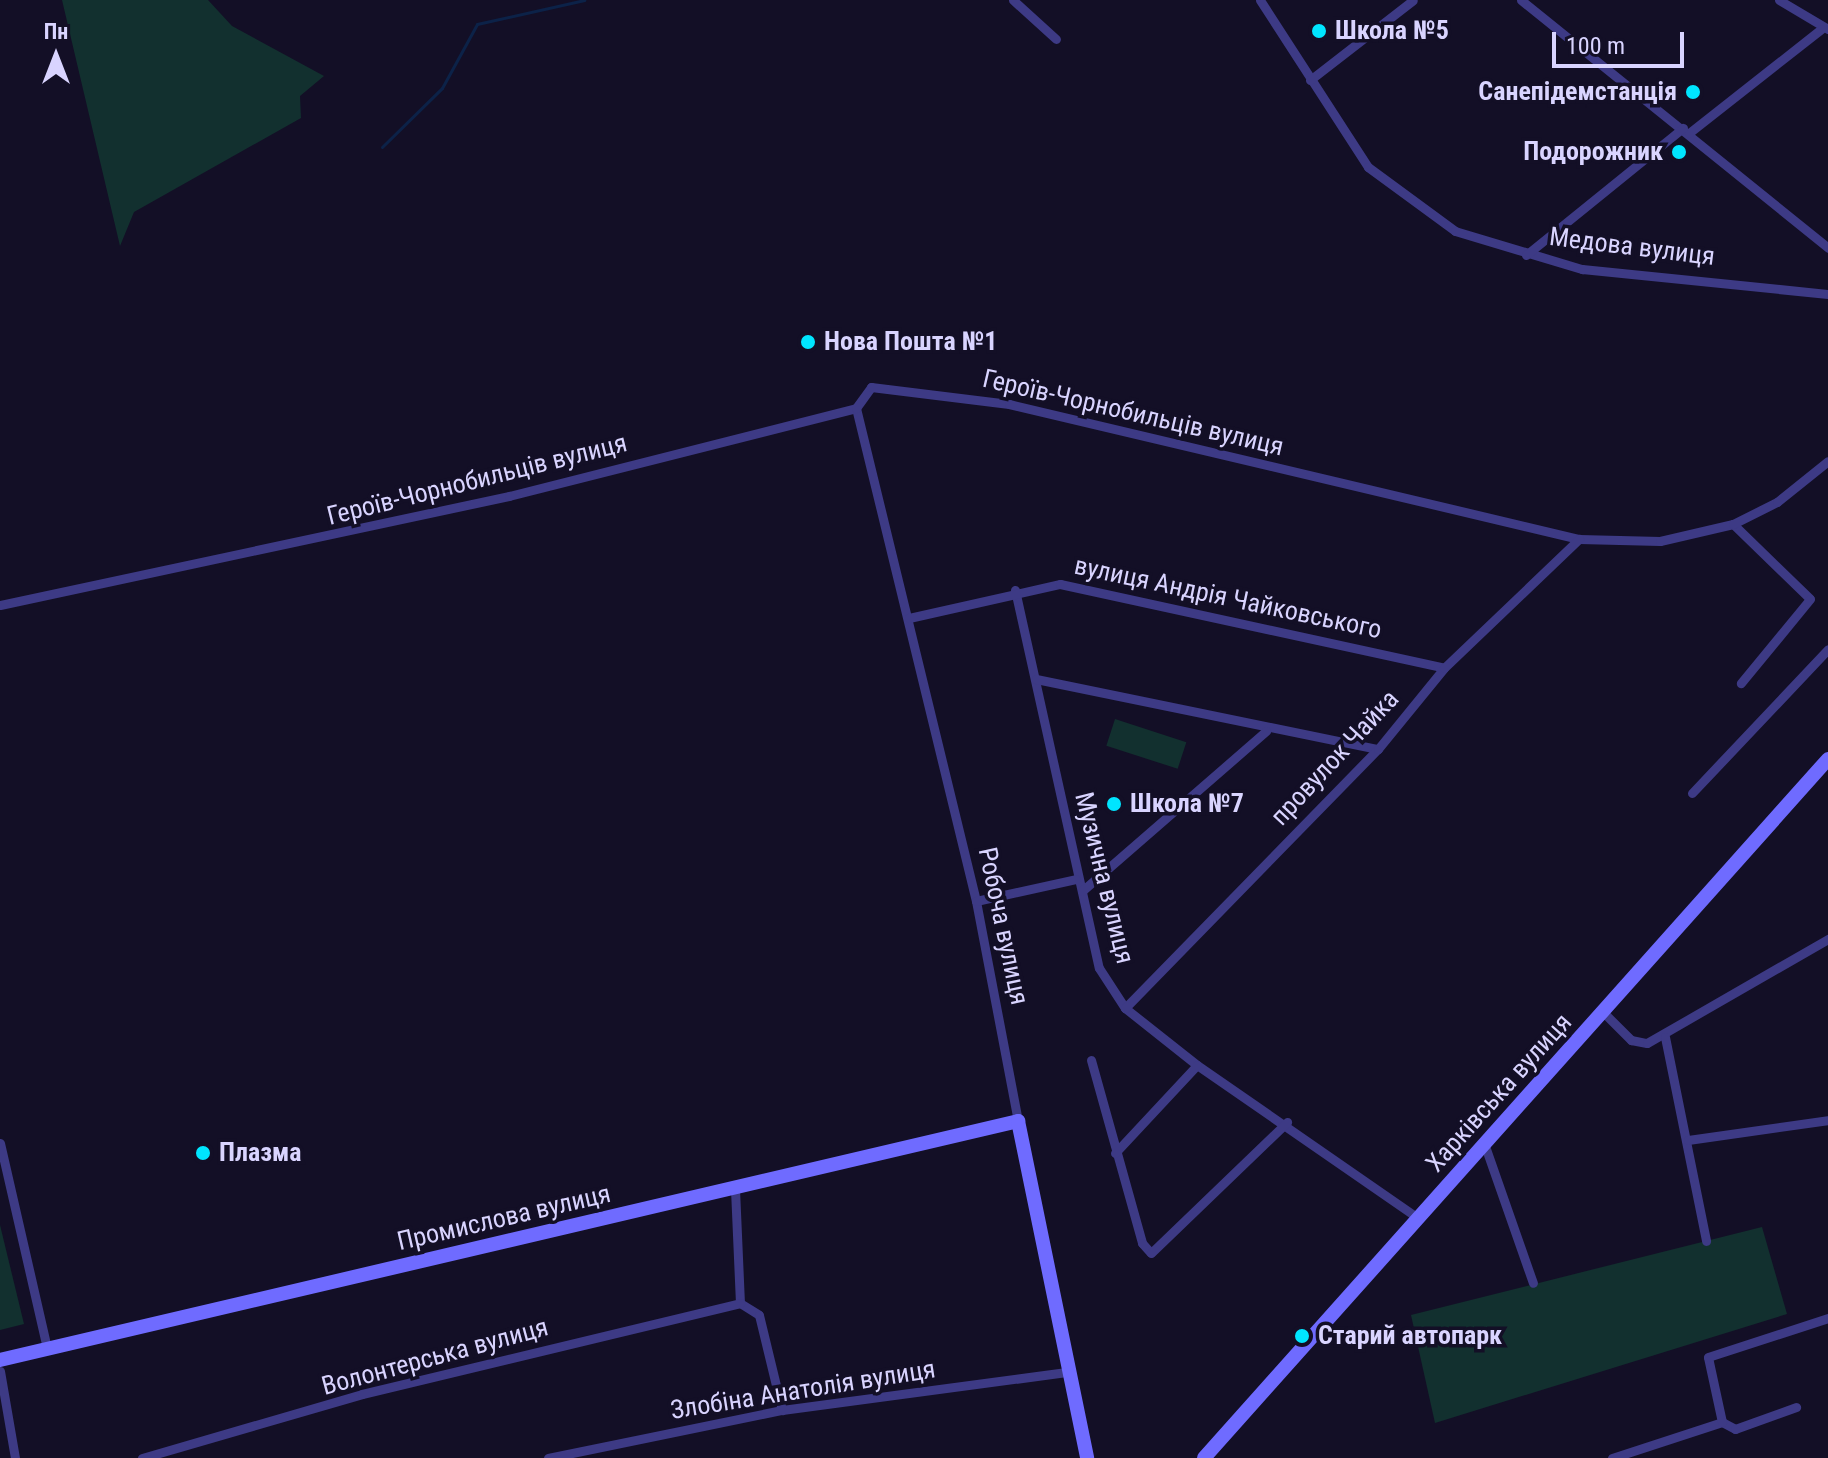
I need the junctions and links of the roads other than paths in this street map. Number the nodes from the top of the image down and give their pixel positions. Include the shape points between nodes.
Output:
1 (1013, 0) edge
2 (1260, 0) edge
3 (1413, 0) edge
4 (1521, 0) edge
5 (1779, 0) edge
6 (1824, 29) edge
7 (1056, 39) dead end
8 (1310, 80) junction
9 (1686, 131) junction
10 (1828, 248) edge
11 (1526, 255) junction
12 (1828, 294) edge
13 (856, 408) junction
14 (1828, 461) edge
15 (1733, 524) junction
16 (1579, 539) junction
17 (1015, 590) junction
18 (0, 605) edge
19 (909, 618) junction
20 (1828, 649) edge
21 (1444, 668) junction
22 (1036, 679) junction
23 (1741, 683) dead end
24 (1266, 731) junction
25 (1378, 749) junction
26 (1828, 759) edge
27 (1692, 793) dead end
28 (1076, 879) junction
29 (1082, 891) junction
30 (976, 901) junction
31 (1828, 939) edge
32 (1125, 1008) junction
33 (1603, 1012) junction
34 (1665, 1037) junction
35 (1091, 1060) dead end
36 (1197, 1065) junction
37 (1828, 1120) edge
38 (1018, 1121) junction
39 (1287, 1122) junction
40 (1688, 1140) junction
41 (0, 1143) edge
42 (1485, 1146) junction
43 (1115, 1153) junction
44 (735, 1189) junction
45 (1418, 1218) junction
46 (1706, 1241) dead end
47 (1533, 1283) dead end
48 (740, 1303) junction
49 (1828, 1318) edge
50 (47, 1349) junction
51 (0, 1360) edge
52 (0, 1371) edge
53 (1066, 1372) junction
54 (1796, 1407) dead end
55 (782, 1410) junction
56 (1722, 1422) junction
57 (15, 1458) edge
58 (142, 1458) edge
59 (548, 1458) edge
60 (1087, 1458) edge
61 (1204, 1458) edge
62 (1612, 1458) edge

1 - 7 street
2 - 8 street, Медова вулиця
3 - 8 street
4 - 9 street
5 - 6 street
6 - 9 street
8 - 11 street, Медова вулиця via 1368,167 1395,192 1455,231
9 - 10 street
9 - 11 street
11 - 12 street, Медова вулиця via 1582,269
13 - 16 street, Героїв-Чорнобильців вулиця via 871,387 893,386 1009,404
13 - 18 street, Героїв-Чорнобильців вулиця via 363,532
13 - 19 street, Робоча вулиця
14 - 15 street, Героїв-Чорнобильців вулиця via 1777,502
15 - 16 street, Героїв-Чорнобильців вулиця via 1660,541
15 - 23 street via 1810,599
16 - 21 street, провулок Чайка
17 - 19 street, вулиця Андрія Чайковського
17 - 21 street, вулиця Андрія Чайковського via 1060,584 1128,596
17 - 22 street, Музична вулиця
19 - 30 street, Робоча вулиця
20 - 27 street
21 - 25 street, провулок Чайка
22 - 24 street
22 - 28 street, Музична вулиця
24 - 25 street
24 - 29 street
25 - 32 street, провулок Чайка
26 - 33 street, Харківська вулиця
28 - 29 street, Музична вулиця
28 - 30 street
29 - 32 street, Музична вулиця via 1099,968
30 - 38 street, Робоча вулиця
31 - 34 street
32 - 36 street, Музична вулиця
33 - 34 street via 1631,1040
33 - 42 street, Харківська вулиця
34 - 40 street
35 - 43 street
36 - 39 street, Музична вулиця
36 - 43 street
37 - 40 street
38 - 44 street, Промислова вулиця
38 - 53 street, Робоча вулиця
39 - 43 street via 1151,1253
39 - 45 street, Музична вулиця
40 - 46 street
41 - 50 street
42 - 45 street, Харківська вулиця
42 - 47 street
44 - 48 street
44 - 50 street, Промислова вулиця
45 - 61 street, Харківська вулиця
48 - 55 street via 759,1315
48 - 58 street, Волонтерська вулиця via 362,1394
49 - 56 street via 1708,1357
50 - 51 street, Промислова вулиця
52 - 57 street
53 - 55 street, Злобіна Анатолія вулиця
53 - 60 street, Робоча вулиця
54 - 56 street via 1735,1429
55 - 59 street, Злобіна Анатолія вулиця
56 - 62 street

